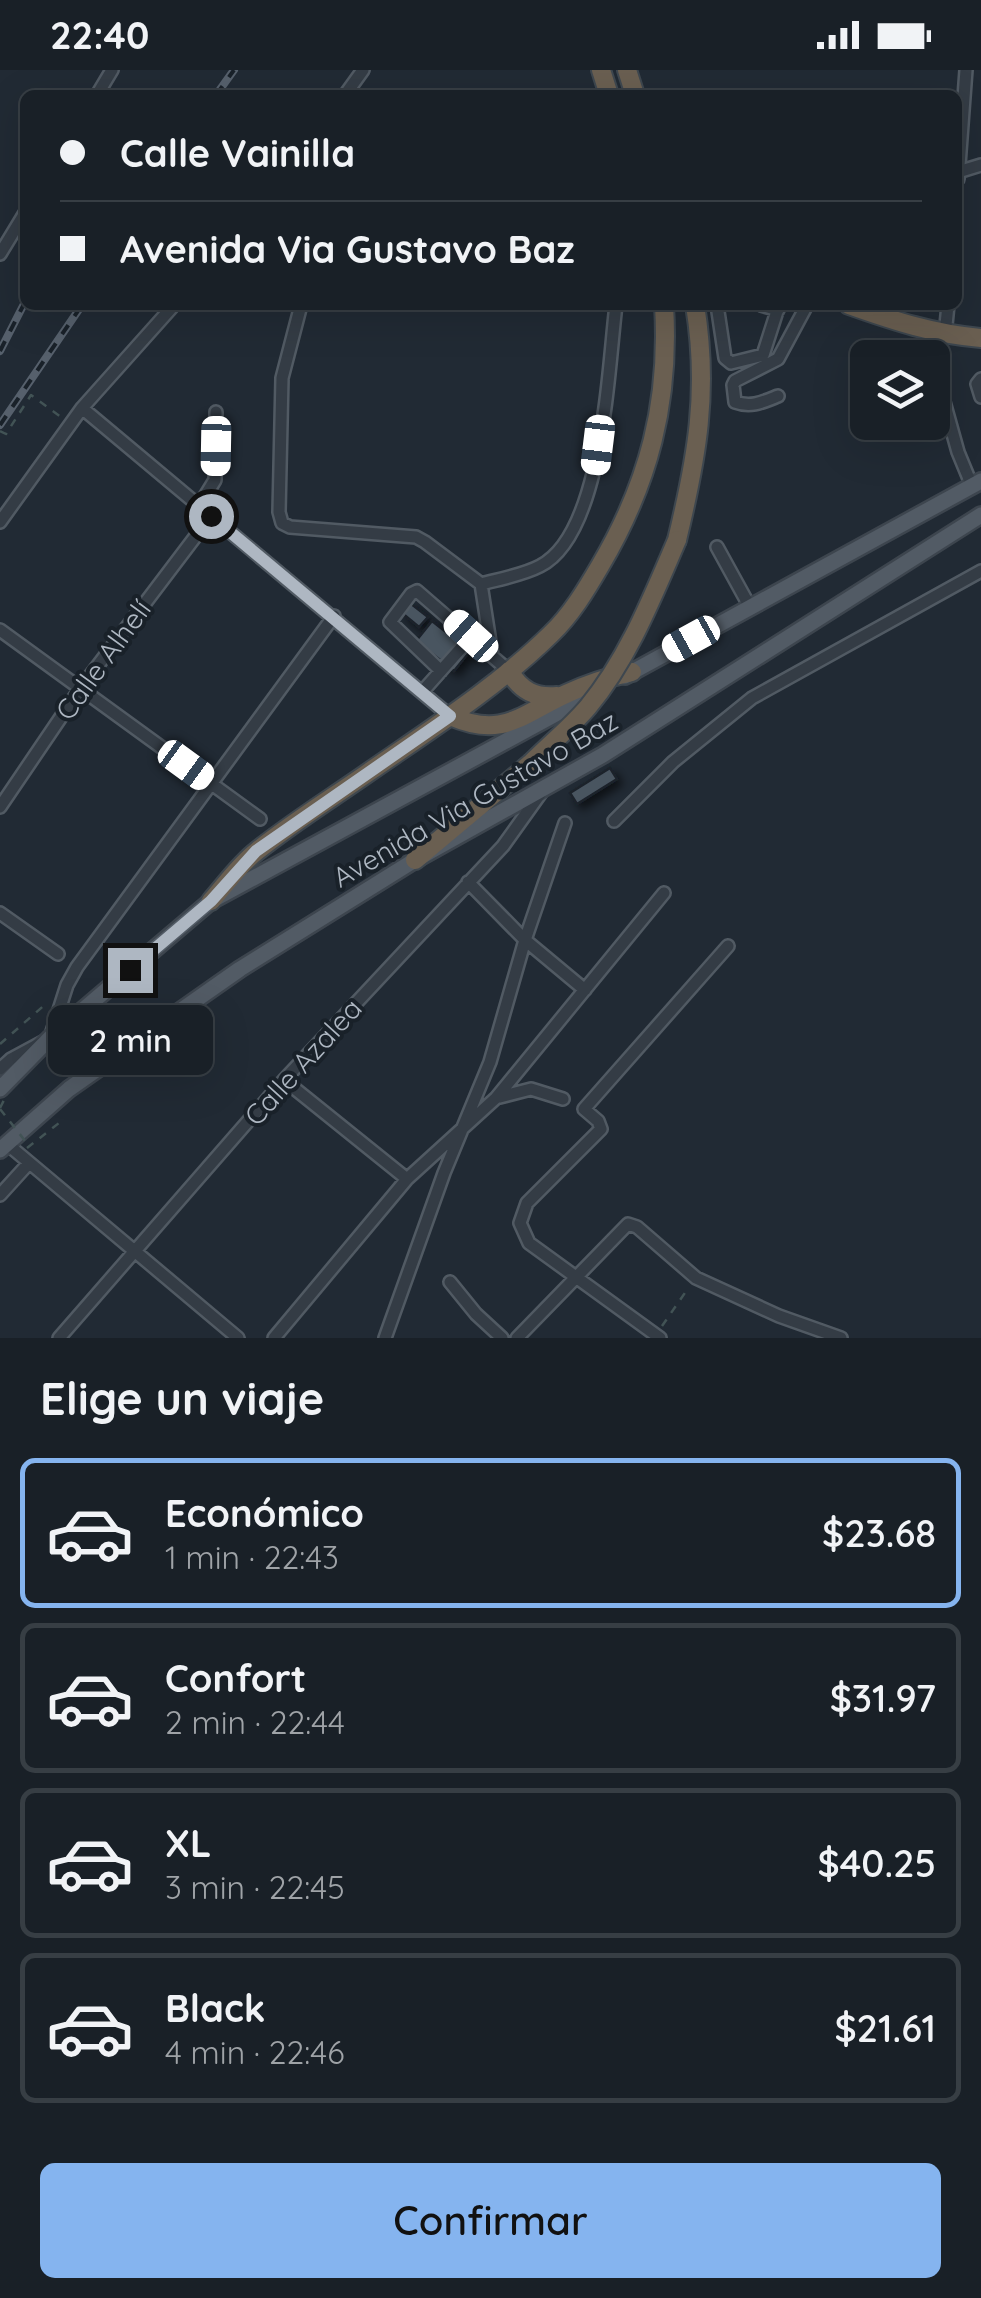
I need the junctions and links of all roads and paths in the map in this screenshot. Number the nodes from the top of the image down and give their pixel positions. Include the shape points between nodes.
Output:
1 (363, 70) edge
2 (966, 70) edge
3 (348, 90) edge
4 (962, 121) edge
5 (20, 221) edge
6 (0, 254) edge
7 (170, 310) edge
8 (299, 310) edge
9 (615, 310) edge
10 (664, 310) edge
11 (696, 310) edge
12 (718, 310) edge
13 (777, 310) edge
14 (804, 310) edge
15 (863, 310) edge
16 (948, 310) edge
17 (945, 335) junction
18 (981, 338) edge
19 (981, 378) edge
20 (778, 396) dead end
21 (981, 397) edge
22 (82, 408) junction
23 (216, 412) dead end
24 (950, 423) edge
25 (71, 424) junction
26 (0, 431) edge
27 (977, 483) edge
28 (199, 506) junction
29 (981, 515) edge
30 (211, 516) junction
31 (0, 522) edge
32 (718, 547) dead end
33 (981, 571) edge
34 (481, 584) junction
35 (750, 607) junction
36 (334, 616) junction
37 (0, 630) edge
38 (471, 636) junction
39 (492, 656) junction
40 (441, 670) junction
41 (510, 671) junction
42 (632, 672) junction
43 (80, 689) junction
44 (422, 692) junction
45 (563, 695) junction
46 (450, 716) junction
47 (212, 784) junction
48 (546, 787) junction
49 (0, 807) edge
50 (260, 819) dead end
51 (614, 821) dead end
52 (565, 823) dead end
53 (415, 860) junction
54 (468, 882) junction
55 (664, 893) dead end
56 (211, 901) junction
57 (0, 913) edge
58 (525, 940) junction
59 (728, 946) dead end
60 (58, 954) dead end
61 (67, 985) junction
62 (585, 990) junction
63 (50, 1038) junction
64 (0, 1044) edge
65 (0, 1069) edge
66 (284, 1080) junction
67 (0, 1089) edge
68 (496, 1098) junction
69 (563, 1099) dead end
70 (0, 1109) edge
71 (52, 1121) dead end
72 (464, 1125) junction
73 (26, 1142) dead end
74 (3, 1146) edge
75 (24, 1160) junction
76 (406, 1179) junction
77 (0, 1195) edge
78 (137, 1251) junction
79 (576, 1278) junction
80 (696, 1278) junction
81 (450, 1282) dead end
82 (387, 1336) edge
83 (658, 1336) edge
84 (60, 1338) edge
85 (238, 1338) edge
86 (274, 1338) edge
87 (502, 1338) edge
88 (518, 1338) edge
89 (842, 1338) edge

1 - 3 street
2 - 4 street
5 - 6 street
7 - 22 street
8 - 34 street via 282,378 282,522 416,537
9 - 34 street via 594,480 581,514 555,556 540,567
10 - 41 highway via 661,406 646,471 585,591 554,632
11 - 53 highway, bridge via 702,408 692,476 677,540 644,617 588,706 532,763
12 - 13 street via 731,363 763,355
14 - 20 street via 778,359 733,385 736,402 744,405
15 - 17 highway
16 - 17 street
17 - 18 highway
19 - 21 street
22 - 25 street
22 - 28 street
23 - 28 street via 215,480
24 - 27 street
25 - 26 path via 31,394 6,434
25 - 31 street
27 - 35 main road, Avenida Via Gustavo Baz
28 - 30 street
29 - 48 main road, Avenida Via Gustavo Baz
30 - 36 street
30 - 43 street, Calle Alhelí
32 - 35 street
33 - 51 street via 752,698
34 - 39 street
35 - 42 main road, Avenida Via Gustavo Baz
36 - 44 street
36 - 47 street
37 - 43 street
38 - 39 street
38 - 40 street
38 - 40 street via 423,594 411,594 390,622
39 - 41 street
40 - 44 street
41 - 45 highway via 531,694
41 - 46 highway
42 - 45 highway
42 - 56 main road, Avenida Via Gustavo Baz
43 - 47 street
43 - 49 street, Calle Alhelí
44 - 46 street
45 - 46 highway via 505,725
46 - 56 highway via 256,851
47 - 50 street
47 - 61 street
48 - 53 main road, Avenida Via Gustavo Baz
48 - 54 street, Calle Azalea
52 - 58 street
53 - 74 main road, Avenida Via Gustavo Baz via 240,969 69,1088
54 - 58 street
54 - 66 street, Calle Azalea
55 - 62 street
56 - 63 main road, Avenida Via Gustavo Baz
57 - 60 street
58 - 62 street
58 - 72 street
59 - 79 street via 584,1109 600,1129 527,1203 520,1223 529,1243
61 - 63 street
61 - 64 path
62 - 68 street
63 - 65 street
63 - 67 main road, Avenida Via Gustavo Baz
66 - 76 street
66 - 78 street, Calle Azalea
68 - 69 street via 531,1088
68 - 72 street
70 - 73 path, bridge
71 - 75 path via 58,1116 59,1123
72 - 76 street
72 - 82 street
74 - 75 street
75 - 77 street
75 - 78 street
76 - 86 street
78 - 84 street, Calle Azalea
78 - 85 street
79 - 80 street via 628,1224
79 - 83 street
79 - 88 street
80 - 83 path
80 - 89 street
81 - 87 street

